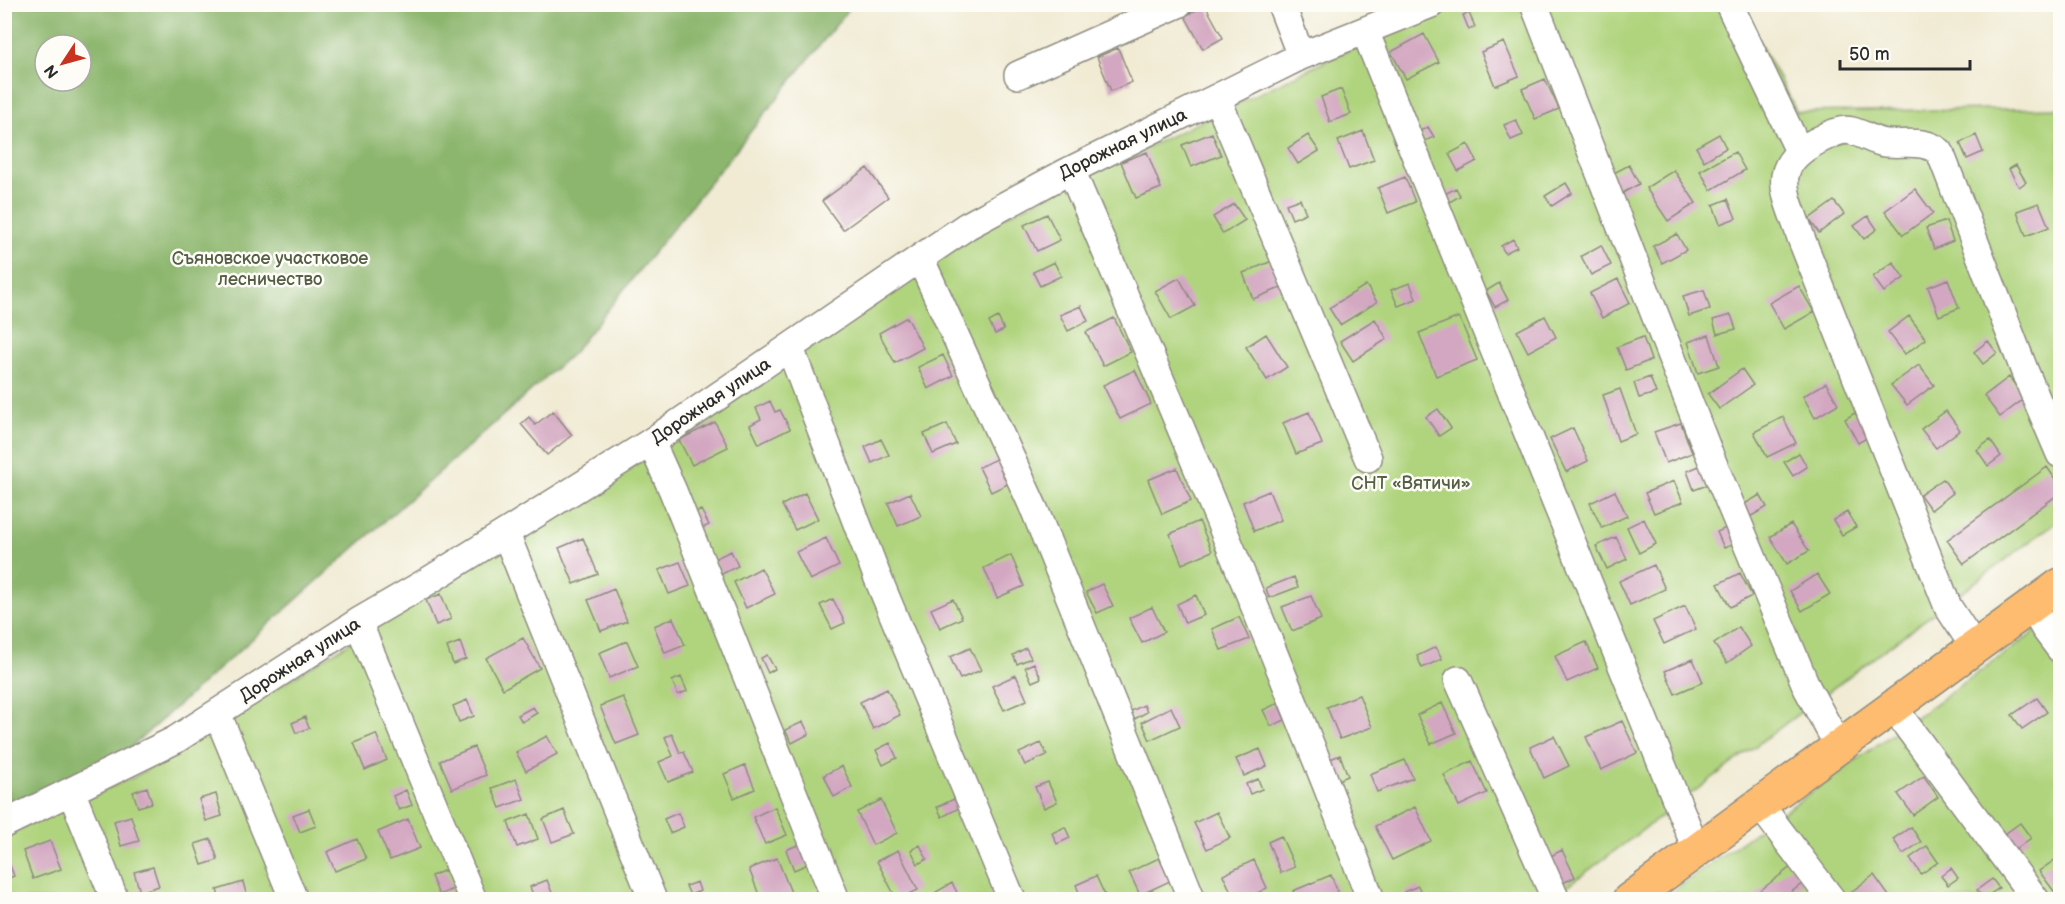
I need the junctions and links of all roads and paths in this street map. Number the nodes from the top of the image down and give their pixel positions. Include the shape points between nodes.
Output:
1 (1178, 4) edge
2 (1281, 4) edge
3 (1431, 4) edge
4 (1534, 4) edge
5 (1729, 4) edge
6 (1365, 31) junction
7 (1301, 56) junction
8 (1018, 75) dead end
9 (1217, 98) junction
10 (1799, 151) junction
11 (1071, 170) junction
12 (920, 258) junction
13 (790, 348) junction
14 (651, 442) junction
15 (2061, 454) edge
16 (1368, 458) dead end
17 (506, 534) junction
18 (2061, 585) edge
19 (2032, 606) junction
20 (358, 622) junction
21 (1975, 648) junction
22 (2061, 649) edge
23 (1458, 680) dead end
24 (1893, 707) junction
25 (217, 713) junction
26 (1839, 747) junction
27 (71, 791) junction
28 (1760, 805) junction
29 (4, 824) edge
30 (1697, 851) junction
31 (115, 900) edge
32 (294, 900) edge
33 (473, 900) edge
34 (653, 900) edge
35 (836, 900) edge
36 (1012, 900) edge
37 (1192, 900) edge
38 (1371, 900) edge
39 (1556, 900) edge
40 (1629, 900) edge
41 (1832, 900) edge
42 (2036, 900) edge

1 - 8 street
2 - 7 street
3 - 6 street, Дорожная улица
4 - 26 street via 1708,451 1808,688
5 - 10 street
6 - 7 street, Дорожная улица
6 - 30 street
7 - 9 street, Дорожная улица
9 - 11 street, Дорожная улица
9 - 16 street
10 - 15 street via 1837,131 1851,131 1887,143 1925,144 1940,152
10 - 21 street via 1786,165 1783,183 1801,238 1948,607
11 - 12 street, Дорожная улица via 967,226
11 - 38 street via 1264,628
12 - 13 street, Дорожная улица
12 - 37 street via 1035,511
13 - 14 street, Дорожная улица
13 - 36 street via 878,576
14 - 17 street, Дорожная улица
14 - 35 street
17 - 20 street, Дорожная улица
17 - 34 street
18 - 19 main road
19 - 21 main road
19 - 22 street
20 - 25 street, Дорожная улица
20 - 33 street
21 - 24 main road
23 - 39 street
24 - 26 main road
24 - 42 street
25 - 27 street, Дорожная улица via 176,740
25 - 32 street
26 - 28 main road
27 - 29 street, Дорожная улица
27 - 31 street
28 - 30 main road
28 - 41 street
30 - 40 main road

